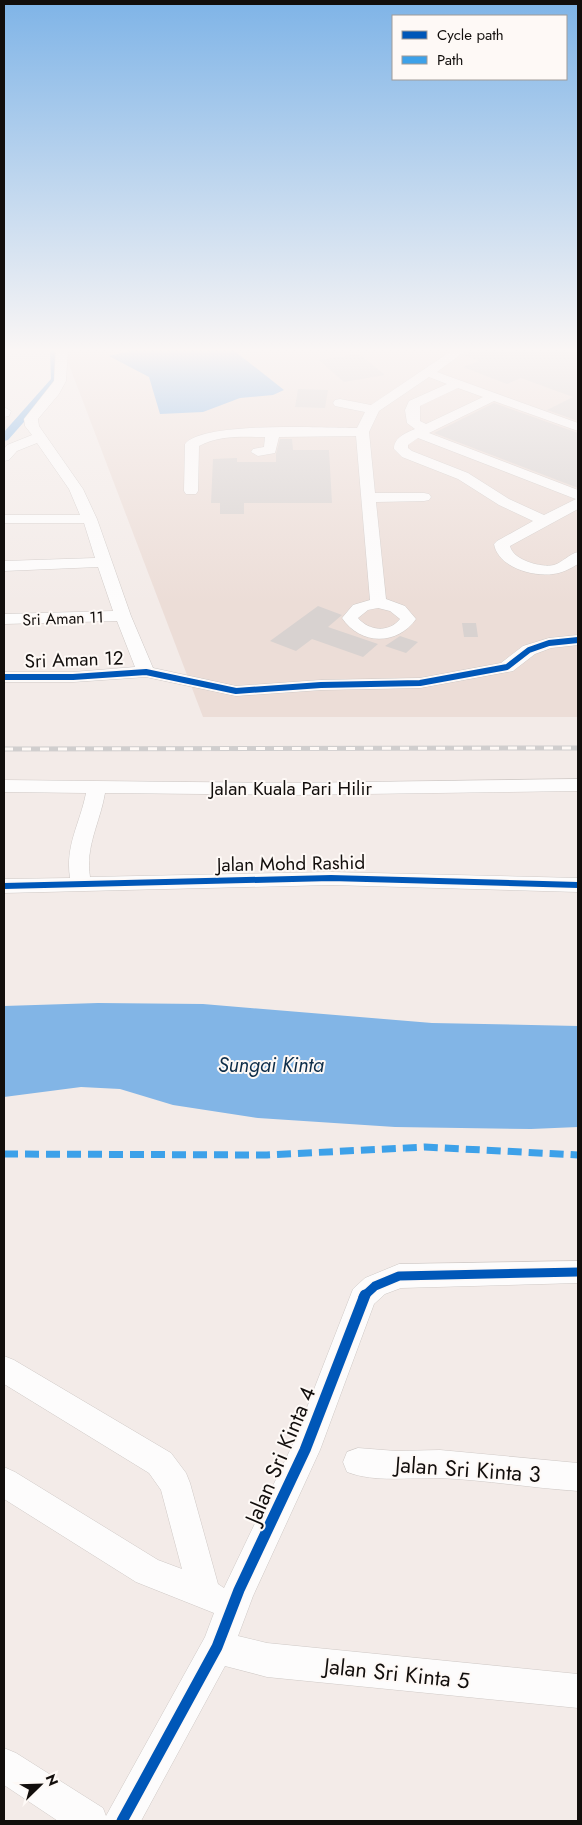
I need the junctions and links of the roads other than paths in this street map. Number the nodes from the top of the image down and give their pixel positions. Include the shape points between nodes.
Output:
1 (38, 434) edge
2 (219, 434) edge
3 (273, 434) edge
4 (290, 434) edge
5 (351, 434) edge
6 (362, 434) edge
7 (416, 434) edge
8 (429, 434) edge
9 (40, 437) junction
10 (258, 452) dead end
11 (4, 457) edge
12 (190, 491) dead end
13 (578, 495) edge
14 (424, 497) dead end
15 (367, 498) junction
16 (578, 503) edge
17 (4, 519) edge
18 (90, 519) junction
19 (544, 521) junction
20 (578, 557) edge
21 (105, 562) junction
22 (4, 566) edge
23 (378, 604) dead end
24 (123, 616) junction
25 (4, 619) edge
26 (578, 640) edge
27 (146, 672) junction
28 (4, 677) edge
29 (578, 785) edge
30 (4, 786) edge
31 (96, 788) junction
32 (578, 884) edge
33 (81, 885) junction
34 (4, 886) edge
35 (578, 1272) edge
36 (4, 1370) edge
37 (358, 1462) dead end
38 (578, 1477) edge
39 (4, 1482) edge
40 (204, 1593) junction
41 (231, 1609) junction
42 (217, 1647) junction
43 (578, 1690) edge
44 (4, 1765) edge
45 (90, 1821) edge
46 (122, 1821) edge

1 - 9 street
2 - 12 street via 192,444
3 - 10 street via 270,450
4 - 5 street via 328,439
6 - 15 street
7 - 19 street via 401,444 401,449 407,454 463,476 504,502
8 - 13 street
9 - 11 street via 12,448
9 - 18 street via 76,489
14 - 15 street
15 - 23 street
16 - 19 street
17 - 18 street
18 - 21 street
19 - 20 street via 502,544 507,556 548,571
21 - 22 street
21 - 24 street
24 - 25 street, Sri Aman 11
24 - 27 street
26 - 27 street, Sri Aman 12 via 549,643 529,650 507,667 420,683 236,691
27 - 28 street, Sri Aman 12
29 - 31 street, Jalan Kuala Pari Hilir
30 - 31 street, Jalan Kuala Pari Hilir
31 - 33 street via 92,813 79,850
32 - 33 street, Jalan Mohd Rashid via 370,878
33 - 34 street, Jalan Mohd Rashid
35 - 41 street, Jalan Sri Kinta 4 via 398,1276 375,1286 363,1297 305,1450
36 - 40 street via 160,1463 175,1483
37 - 38 street, Jalan Sri Kinta 3 via 440,1464
39 - 40 street via 147,1571
40 - 41 street
41 - 42 street, Jalan Sri Kinta 4
42 - 43 street, Jalan Sri Kinta 5 via 267,1660
42 - 46 street, Jalan Sri Kinta 4
44 - 45 street

